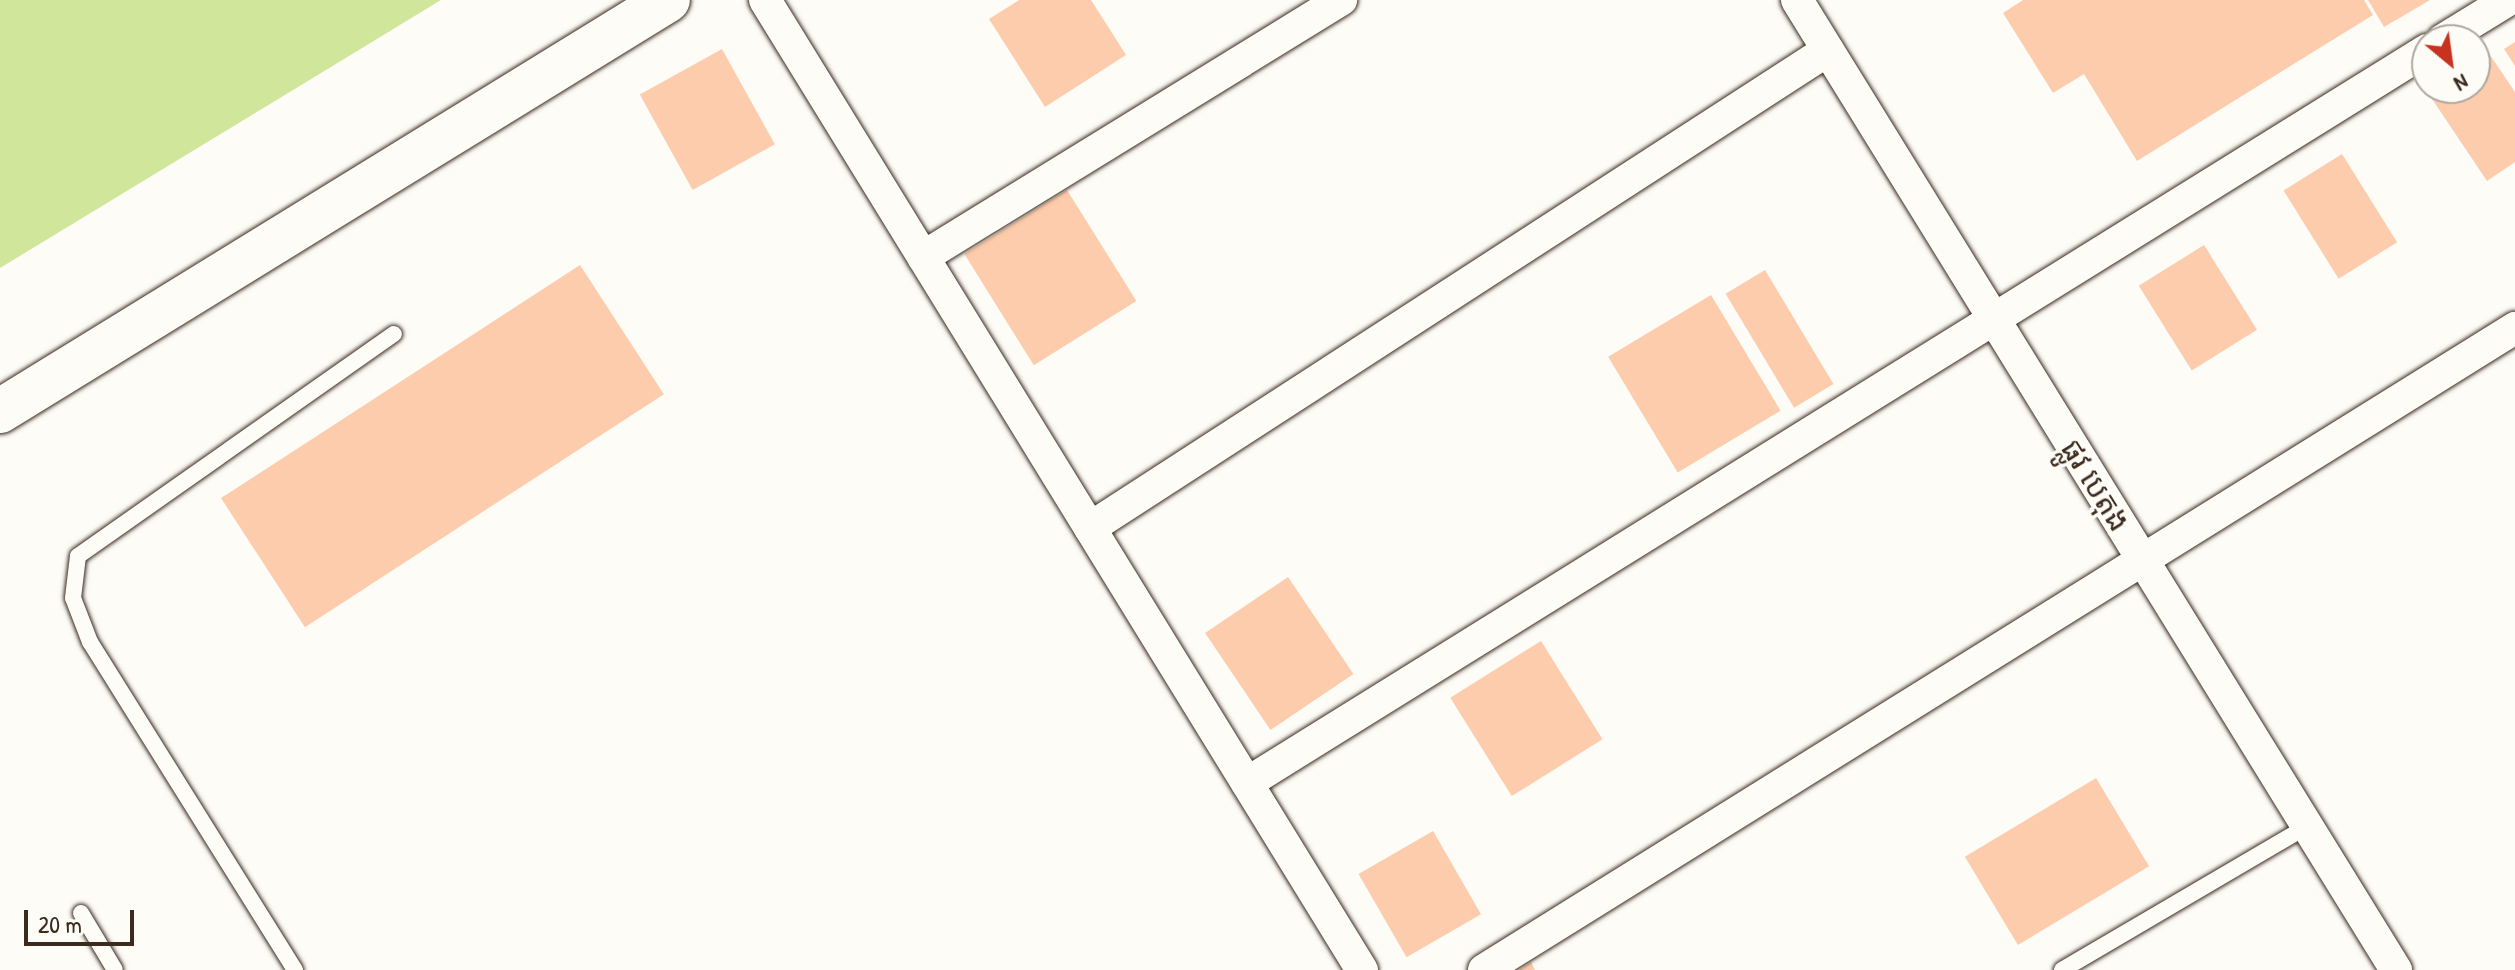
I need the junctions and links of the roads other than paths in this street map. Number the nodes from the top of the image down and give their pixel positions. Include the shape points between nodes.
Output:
1 (668, 0) edge
2 (765, 0) edge
3 (1341, 0) edge
4 (1797, 0) edge
5 (2508, 0) edge
6 (2469, 24) edge
7 (1828, 50) junction
8 (2411, 60) edge
9 (923, 257) junction
10 (1994, 319) junction
11 (2515, 328) edge
12 (394, 334) dead end
13 (0, 411) edge
14 (1090, 528) junction
15 (2143, 560) junction
16 (1247, 783) junction
17 (2307, 826) junction
18 (81, 913) dead end
19 (115, 970) edge
20 (295, 970) edge
21 (1362, 970) edge
22 (1484, 970) edge
23 (2062, 970) edge
24 (2396, 970) edge

1 - 13 main road
2 - 9 street
3 - 9 street
4 - 7 street, ផ្លូវ បេតុង
5 - 6 street
7 - 10 street, ផ្លូវ បេតុង
7 - 14 street
8 - 10 street
9 - 14 street
10 - 15 street, ផ្លូវ បេតុង
10 - 16 street
11 - 15 street
12 - 20 lane via 78,556 73,598 90,642
14 - 16 street
15 - 17 street, ផ្លូវ បេតុង
15 - 22 street
16 - 21 street
17 - 23 lane
17 - 24 street, ផ្លូវ បេតុង
18 - 19 lane

